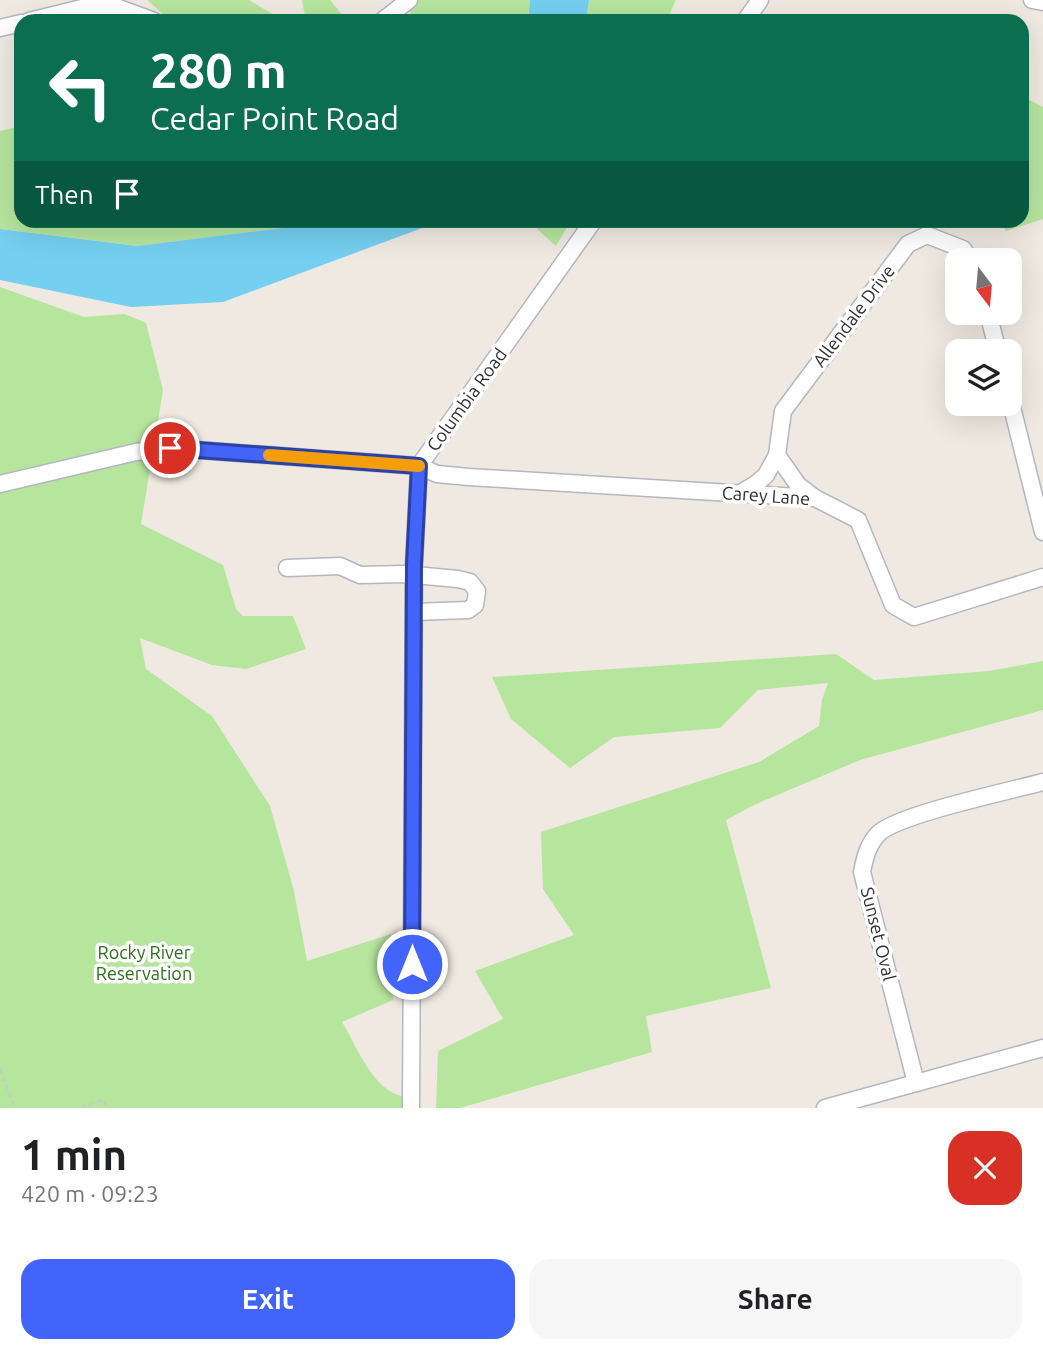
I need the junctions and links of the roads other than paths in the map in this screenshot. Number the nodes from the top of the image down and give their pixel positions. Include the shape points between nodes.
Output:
1 (410, 0) edge
2 (760, 0) edge
3 (1032, 0) edge
4 (1043, 2) edge
5 (58, 14) edge
6 (135, 14) edge
7 (391, 14) edge
8 (749, 14) edge
9 (588, 228) edge
10 (960, 248) edge
11 (1014, 416) edge
12 (777, 455) junction
13 (419, 466) junction
14 (0, 484) edge
15 (739, 494) junction
16 (815, 498) junction
17 (1043, 532) edge
18 (287, 568) dead end
19 (414, 577) junction
20 (1043, 577) edge
21 (414, 612) junction
22 (1043, 782) edge
23 (1043, 1048) edge
24 (916, 1083) junction
25 (411, 1108) edge
26 (825, 1108) edge

1 - 7 street
2 - 8 street
3 - 4 street
5 - 6 street via 86,7 116,7
9 - 13 street, Columbia Road
10 - 12 street, Allendale Drive via 927,235 908,244 783,411
11 - 17 street
12 - 15 street, Allendale Drive via 766,475
12 - 16 street via 798,485
13 - 14 street, Carey Lane via 170,448
13 - 15 street, Carey Lane via 468,478
13 - 19 street, Columbia Road
15 - 16 street, Carey Lane
16 - 20 street, Carey Lane via 858,520 893,605 914,617
18 - 19 street via 340,566 360,575
19 - 21 street, Columbia Road
19 - 21 street via 466,580 477,595 468,611
21 - 25 street, Columbia Road
22 - 24 street, Sunset Oval via 904,820 880,832 867,850 862,872
23 - 24 street
24 - 26 street

